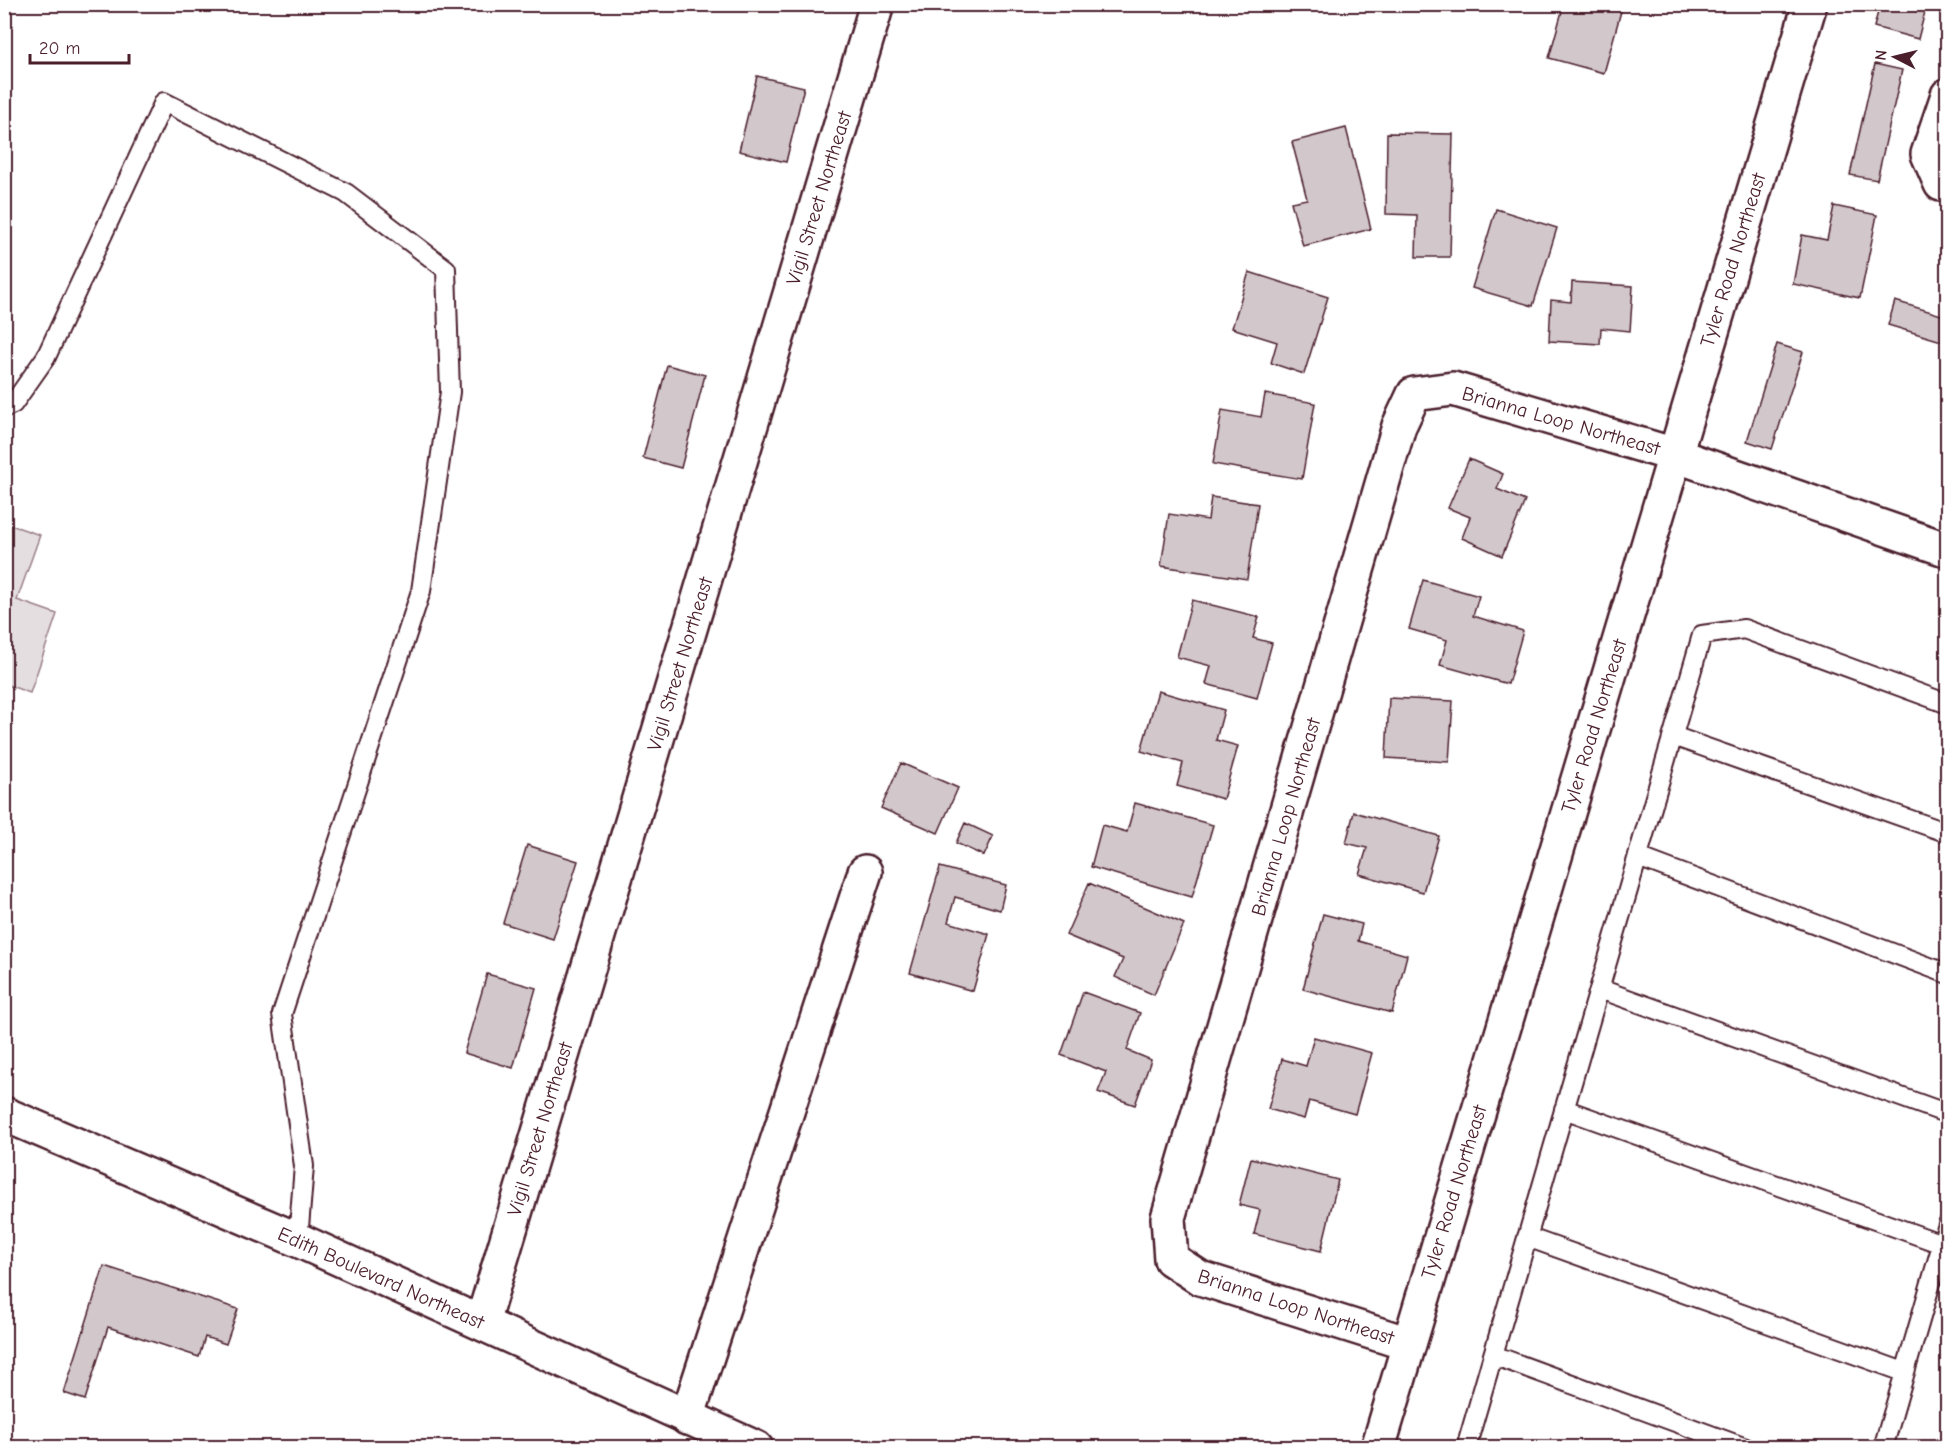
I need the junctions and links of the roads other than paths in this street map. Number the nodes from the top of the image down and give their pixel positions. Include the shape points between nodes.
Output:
1 (877, 4) edge
2 (1810, 4) edge
3 (1947, 95) edge
4 (1941, 184) dead end
5 (4, 408) edge
6 (1675, 455) junction
7 (1947, 550) edge
8 (1947, 704) edge
9 (1673, 736) junction
10 (1947, 833) edge
11 (1638, 857) junction
12 (865, 872) dead end
13 (1947, 974) edge
14 (1599, 989) junction
15 (1564, 1109) junction
16 (4, 1114) edge
17 (1947, 1114) edge
18 (1947, 1224) edge
19 (1527, 1237) junction
20 (298, 1240) junction
21 (1942, 1244) junction
22 (482, 1323) junction
23 (1409, 1344) junction
24 (1493, 1355) junction
25 (1904, 1372) junction
26 (687, 1418) junction
27 (756, 1448) edge
28 (1378, 1448) edge
29 (1466, 1448) edge
30 (1746, 1448) edge
31 (1882, 1448) edge

1 - 22 street, Vigil Street Northeast
2 - 6 street, Tyler Road Northeast
3 - 4 street via 1928,154
5 - 20 lane via 13,404 45,357 164,102 346,193 446,269 450,392 421,591 282,1014 304,1166
6 - 7 street
6 - 23 street, Tyler Road Northeast
6 - 23 street, Brianna Loop Northeast via 1453,389 1414,394 1399,426 1168,1218 1171,1259 1200,1278
8 - 9 lane via 1743,629 1702,635
9 - 10 lane
9 - 11 lane
11 - 13 lane
11 - 14 lane
12 - 26 street
14 - 15 lane
14 - 17 lane
15 - 19 lane
15 - 21 lane
16 - 20 street, Edith Boulevard Northeast
18 - 21 lane
19 - 24 lane
19 - 25 lane
20 - 22 street, Edith Boulevard Northeast
21 - 25 lane
22 - 26 street, Edith Boulevard Northeast
23 - 28 street, Tyler Road Northeast
24 - 29 lane
24 - 30 lane
25 - 31 lane
26 - 27 street, Edith Boulevard Northeast

